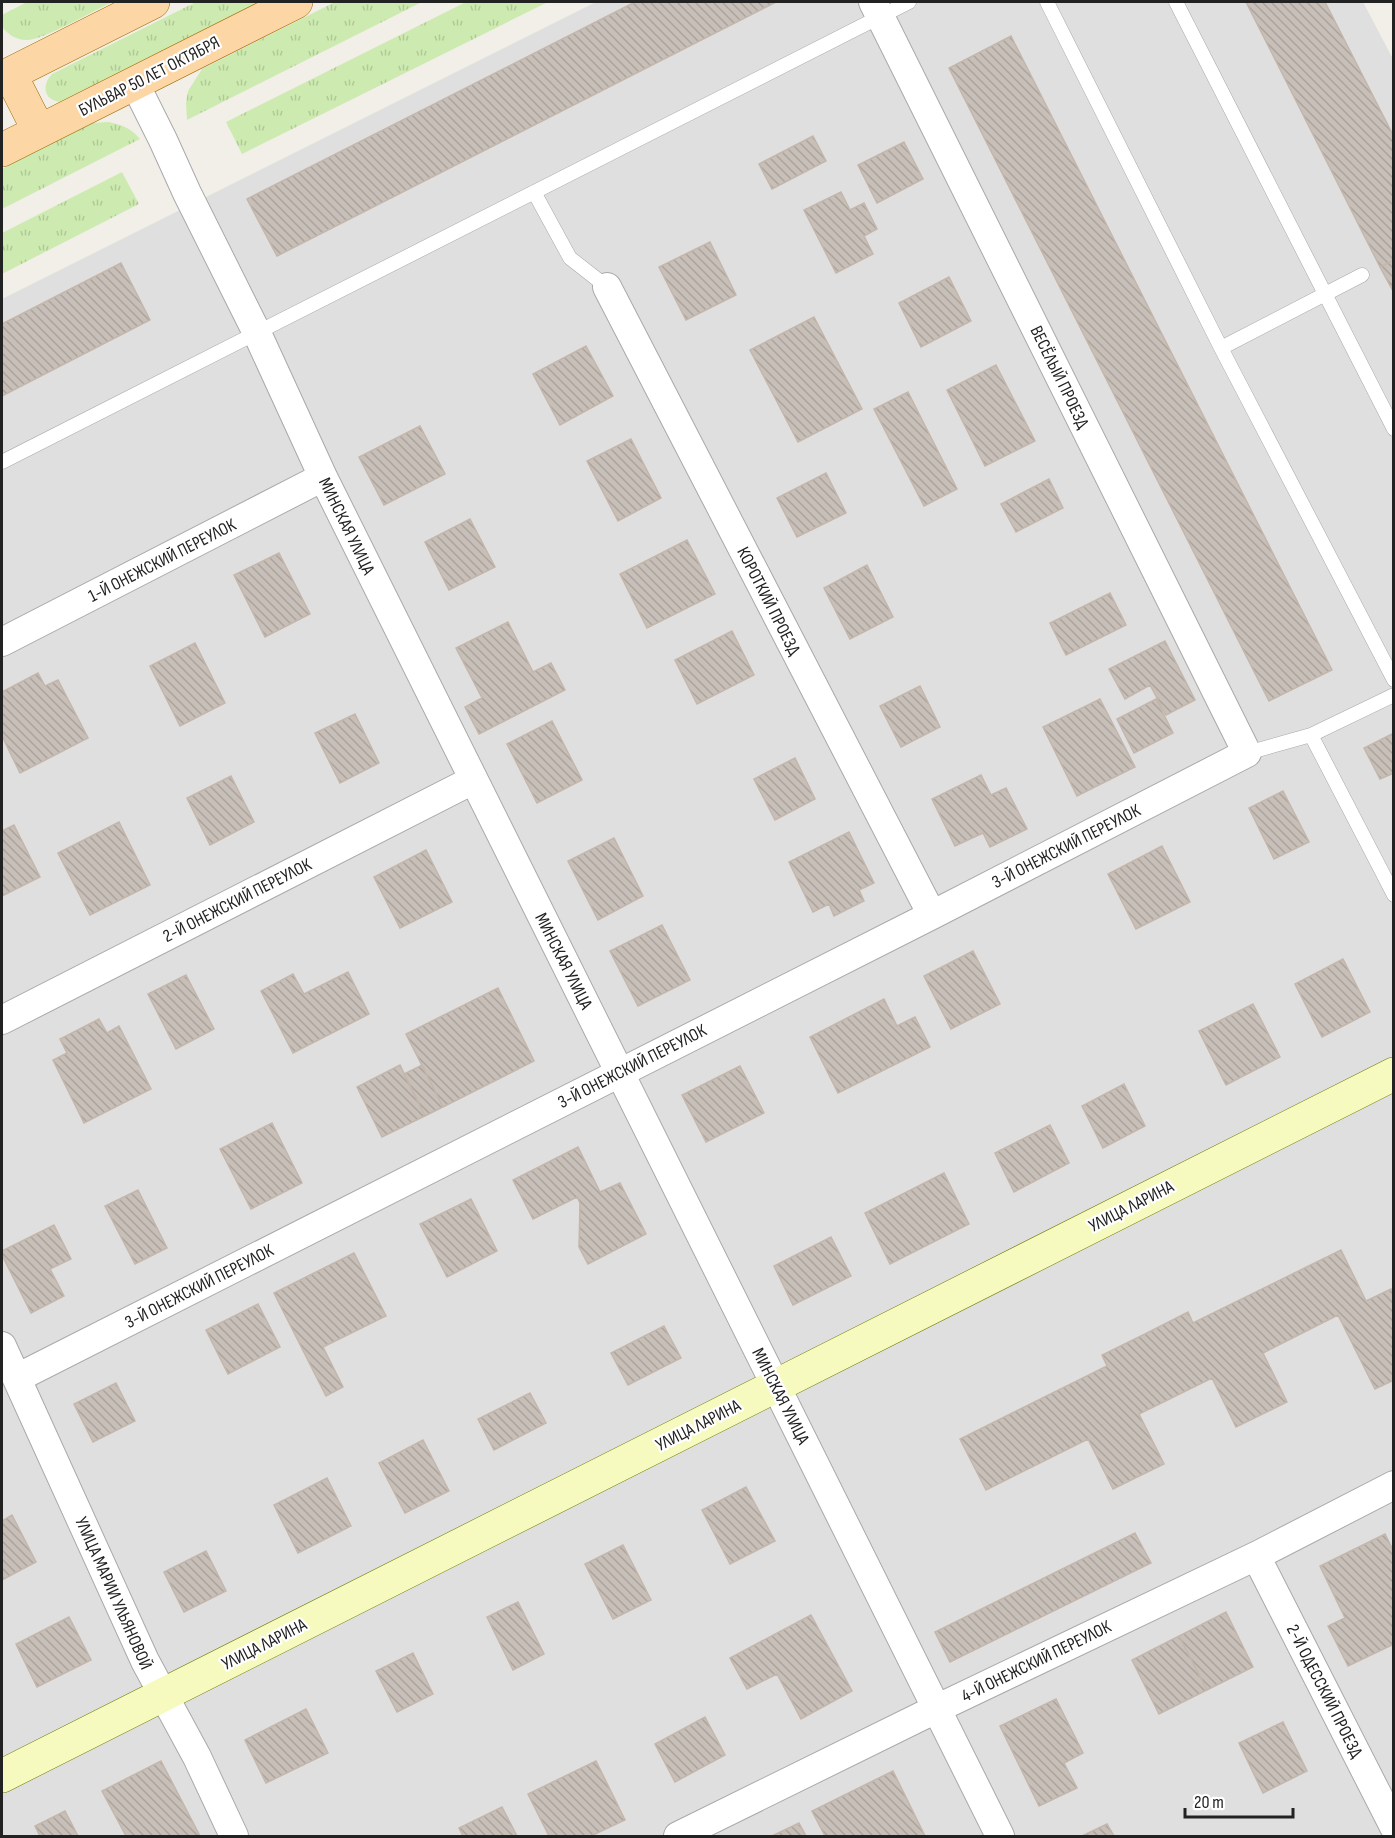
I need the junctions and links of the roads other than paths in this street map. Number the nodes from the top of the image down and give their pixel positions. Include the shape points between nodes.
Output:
1 (153, 2) edge
2 (296, 2) edge
3 (909, 2) edge
4 (1047, 2) edge
5 (1176, 2) edge
6 (877, 9) edge
7 (4, 75) edge
8 (134, 82) junction
9 (39, 131) junction
10 (2, 150) edge
11 (534, 192) junction
12 (1362, 275) dead end
13 (607, 288) joint
14 (1325, 294) junction
15 (257, 333) junction
16 (1221, 348) junction
17 (1394, 429) edge
18 (2, 462) edge
19 (323, 477) junction
20 (2, 642) edge
21 (1394, 680) edge
22 (1394, 695) edge
23 (1311, 735) junction
24 (1247, 753) junction
25 (473, 780) junction
26 (1394, 895) edge
27 (932, 915) junction
28 (2, 1020) edge
29 (620, 1072) junction
30 (1394, 1074) edge
31 (2, 1346) edge
32 (17, 1378) junction
33 (776, 1386) junction
34 (1394, 1485) edge
35 (1256, 1556) junction
36 (162, 1695) junction
37 (936, 1709) junction
38 (2, 1776) edge
39 (1394, 1827) edge
40 (234, 1836) edge
41 (678, 1836) edge
42 (1000, 1836) edge

1 - 7 main road
2 - 8 main road, БУЛЬВАР 50 ЛЕТ ОКТЯБРЯ
3 - 6 lane
4 - 16 lane
5 - 14 lane
6 - 11 lane
6 - 24 street, ВЕСЁЛЫЙ ПРОЕЗД
7 - 9 main road
8 - 9 main road, БУЛЬВАР 50 ЛЕТ ОКТЯБРЯ
8 - 15 street, МИНСКАЯ УЛИЦА
9 - 10 main road, БУЛЬВАР 50 ЛЕТ ОКТЯБРЯ
11 - 13 lane via 570,258
11 - 15 lane
12 - 14 lane
13 - 27 street, КОРОТКИЙ ПРОЕЗД
14 - 16 lane
14 - 17 lane
15 - 18 lane
15 - 19 street, МИНСКАЯ УЛИЦА
16 - 21 lane
19 - 20 street, 1-Й ОНЕЖСКИЙ ПЕРЕУЛОК
19 - 25 street, МИНСКАЯ УЛИЦА
22 - 23 lane
23 - 24 lane
23 - 26 lane
24 - 27 street, 3-Й ОНЕЖСКИЙ ПЕРЕУЛОК
25 - 28 street, 2-Й ОНЕЖСКИЙ ПЕРЕУЛОК
25 - 29 street, МИНСКАЯ УЛИЦА
27 - 29 street, 3-Й ОНЕЖСКИЙ ПЕРЕУЛОК
29 - 32 street, 3-Й ОНЕЖСКИЙ ПЕРЕУЛОК
29 - 33 street, МИНСКАЯ УЛИЦА
30 - 33 street, УЛИЦА ЛАРИНА
31 - 32 street, УЛИЦА МАРИИ УЛЬЯНОВОЙ
32 - 36 street, УЛИЦА МАРИИ УЛЬЯНОВОЙ
33 - 36 street, УЛИЦА ЛАРИНА
33 - 37 street, МИНСКАЯ УЛИЦА
34 - 35 street, 4-Й ОНЕЖСКИЙ ПЕРЕУЛОК
35 - 37 street, 4-Й ОНЕЖСКИЙ ПЕРЕУЛОК
35 - 39 street, 2-Й ОДЕССКИЙ ПРОЕЗД
36 - 38 street, УЛИЦА ЛАРИНА
36 - 40 street, УЛИЦА МАРИИ УЛЬЯНОВОЙ
37 - 41 street, 4-Й ОНЕЖСКИЙ ПЕРЕУЛОК
37 - 42 street, МИНСКАЯ УЛИЦА

